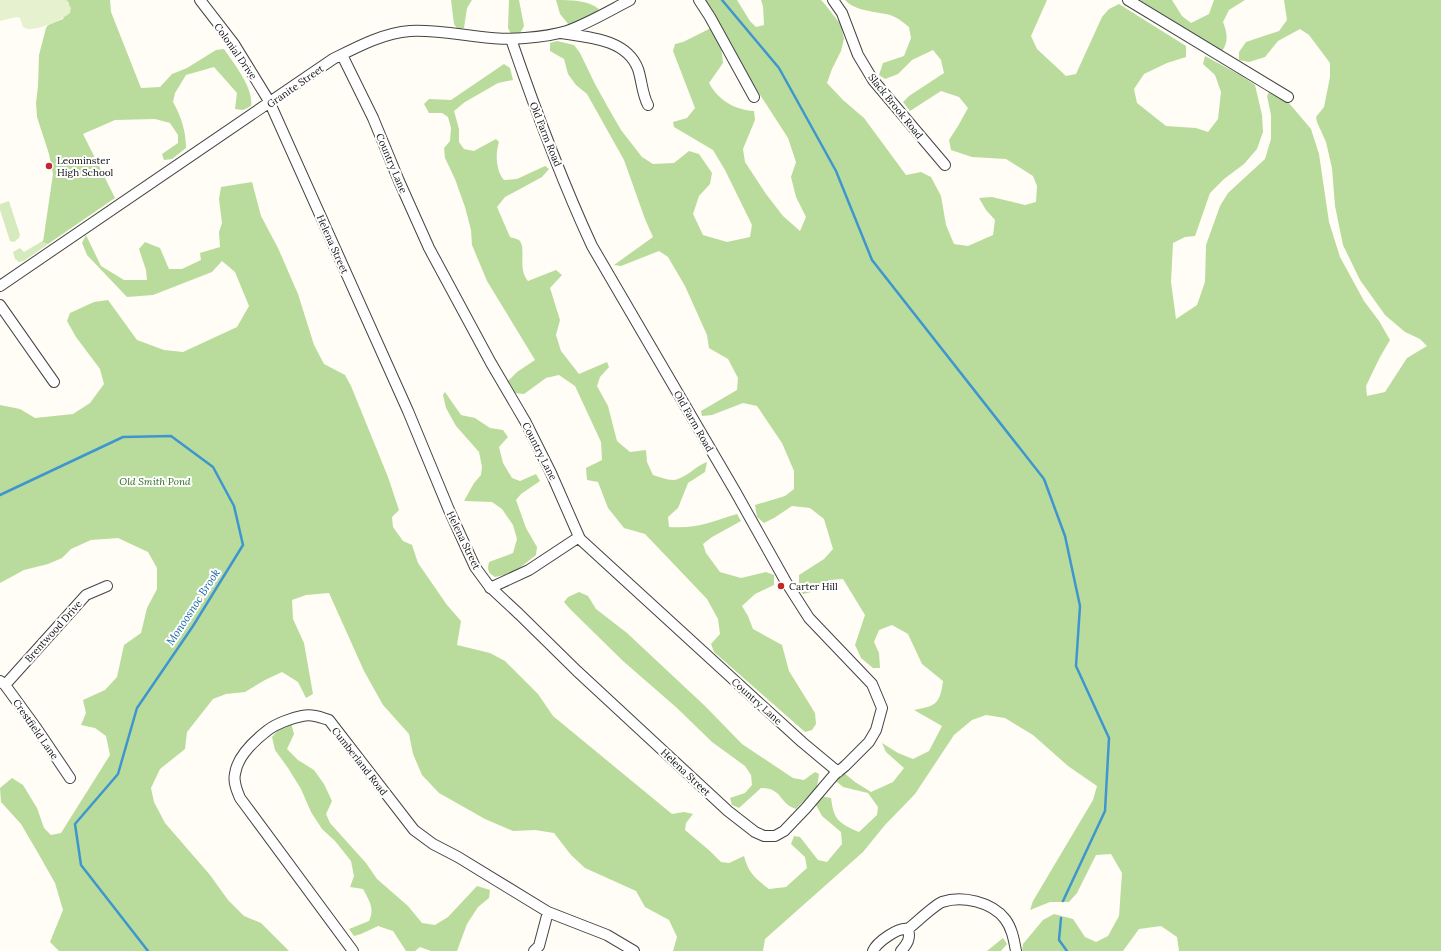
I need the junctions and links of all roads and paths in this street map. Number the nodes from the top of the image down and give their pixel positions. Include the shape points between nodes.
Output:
1 (200, 0) edge
2 (630, 0) edge
3 (699, 0) edge
4 (833, 0) edge
5 (1128, 0) edge
6 (559, 32) junction
7 (511, 39) junction
8 (342, 55) junction
9 (754, 97) dead end
10 (1288, 98) dead end
11 (270, 103) junction
12 (648, 105) dead end
13 (945, 165) dead end
14 (0, 286) edge
15 (0, 305) edge
16 (54, 382) dead end
17 (579, 537) junction
18 (107, 586) dead end
19 (490, 588) junction
20 (3, 683) edge
21 (838, 772) junction
22 (70, 778) dead end
23 (548, 912) junction
24 (908, 929) junction
25 (353, 951) edge
26 (534, 951) edge
27 (634, 951) edge
28 (873, 951) edge
29 (901, 951) edge
30 (1016, 951) edge

1 - 11 street, Colonial Drive via 234,44
2 - 6 street, Granite Street via 590,21
3 - 9 street
4 - 13 street, Slack Brook Road via 842,13 858,55 872,80
5 - 10 street
6 - 7 street, Granite Street
6 - 12 street via 598,39 628,53 638,69
7 - 8 street, Granite Street via 409,31 384,36
7 - 21 street, Old Farm Road via 531,98 592,246 786,582 809,618 872,684 878,697 882,708 876,730 869,742
8 - 11 street, Granite Street
8 - 17 street, Country Lane via 429,248 525,422
11 - 14 street, Granite Street
11 - 19 street, Helena Street via 408,411 449,510 475,567
15 - 16 street
17 - 19 street via 529,570
17 - 21 street, Country Lane via 751,696
18 - 20 street, Brentwood Drive via 86,595
19 - 21 street, Helena Street via 728,811 755,832 764,836 775,836 784,831
20 - 22 street, Crestfield Lane
23 - 25 street, Cumberland Road via 433,844 414,830 329,720 317,716 302,716 269,729 241,758 234,774 236,788 240,798
23 - 26 street via 539,946
23 - 27 street, Cumberland Road via 607,935
24 - 28 street via 899,930 879,943
24 - 29 street via 908,943
24 - 30 street via 941,902 961,899 976,902 992,908 1004,918 1010,928

